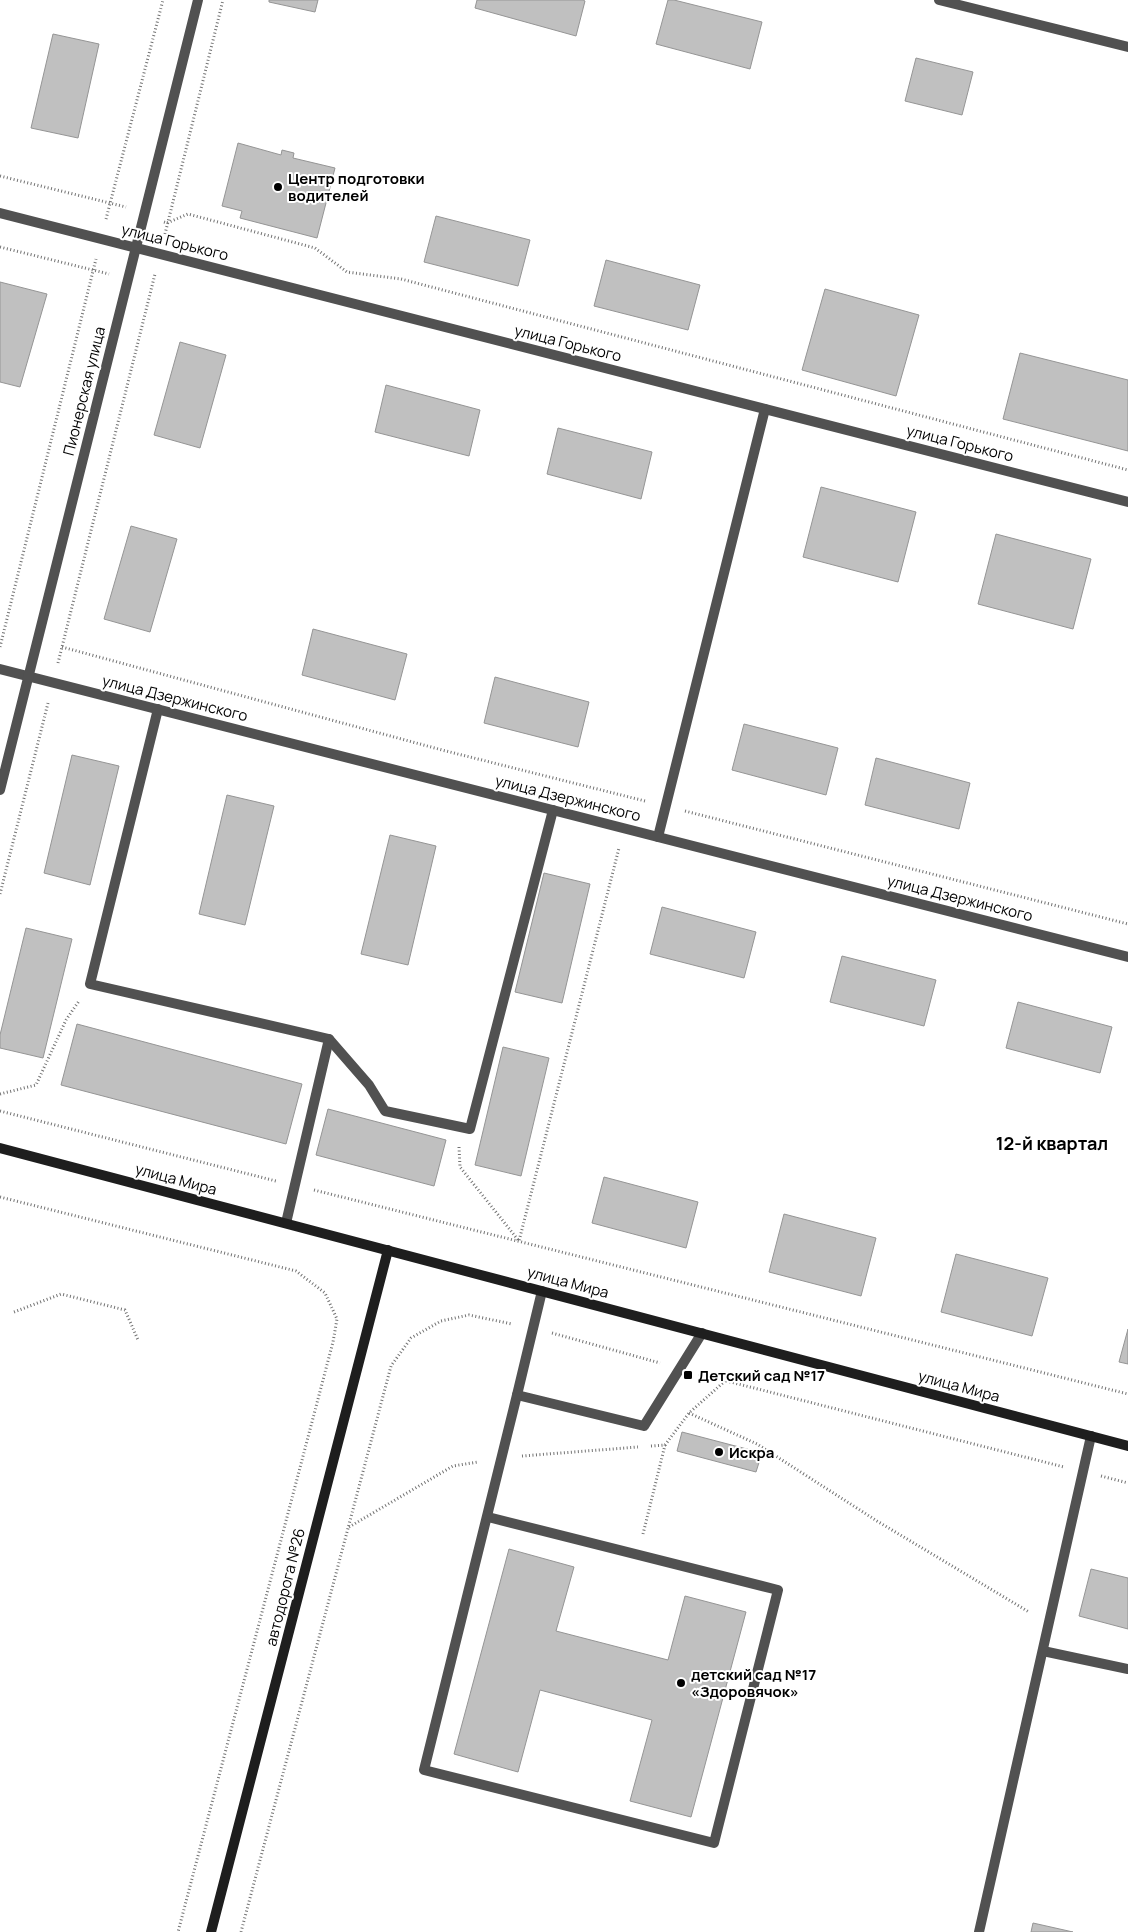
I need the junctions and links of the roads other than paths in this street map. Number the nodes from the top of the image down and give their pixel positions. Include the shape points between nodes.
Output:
1 (198, 0) edge
2 (939, 0) edge
3 (1128, 47) edge
4 (0, 213) edge
5 (136, 248) junction
6 (765, 409) junction
7 (1128, 502) edge
8 (0, 669) edge
9 (28, 677) junction
10 (158, 709) junction
11 (0, 790) edge
12 (554, 810) junction
13 (658, 837) junction
14 (1128, 957) edge
15 (329, 1039) junction
16 (0, 1148) edge
17 (286, 1223) junction
18 (388, 1250) junction
19 (542, 1291) junction
20 (702, 1333) junction
21 (517, 1395) junction
22 (1091, 1436) junction
23 (1128, 1446) edge
24 (488, 1517) junction
25 (1043, 1651) junction
26 (1128, 1669) edge
27 (211, 1932) edge
28 (979, 1932) edge

1 - 5 street, Пионерская улица
2 - 3 street
4 - 5 street, улица Горького
5 - 6 street, улица Горького
5 - 9 street, Пионерская улица
6 - 7 street, улица Горького
6 - 13 street
8 - 9 street, улица Дзержинского
9 - 10 street, улица Дзержинского
9 - 11 street, Пионерская улица
10 - 12 street, улица Дзержинского
10 - 15 street via 90,984
12 - 13 street, улица Дзержинского
12 - 15 street via 470,1129 385,1111 369,1085
13 - 14 street, улица Дзержинского
15 - 17 street
16 - 17 street, улица Мира
17 - 18 street, улица Мира
18 - 19 street, улица Мира
18 - 27 street, автодорога №26
19 - 20 street, улица Мира
19 - 21 street
20 - 21 street via 644,1426
20 - 22 street, улица Мира
21 - 24 street
22 - 23 street, улица Мира
22 - 25 street
24 - 24 street via 424,1770 714,1843 778,1590
25 - 26 street
25 - 28 street

